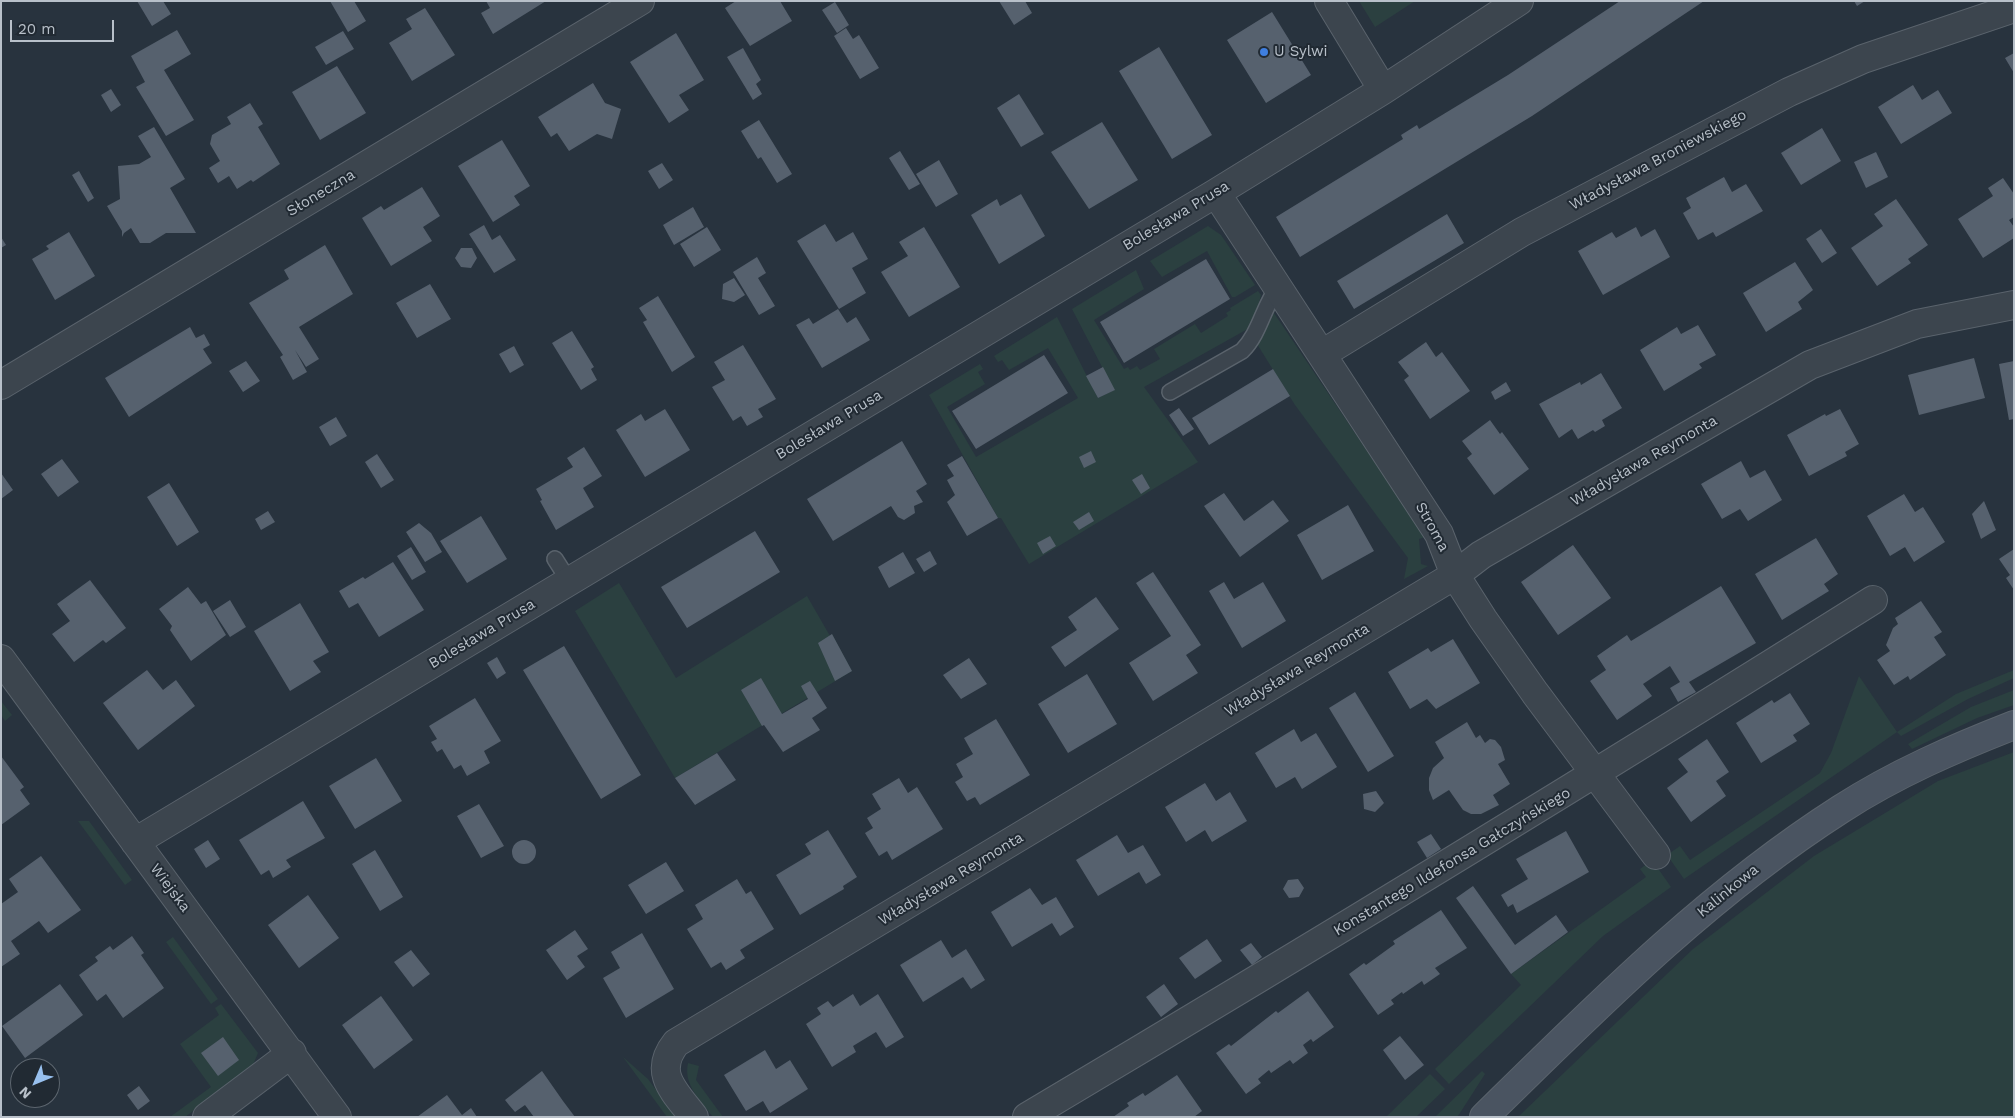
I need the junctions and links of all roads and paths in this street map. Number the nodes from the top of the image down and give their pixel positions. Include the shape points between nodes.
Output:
1 (640, 1) edge
2 (1329, 1) edge
3 (1519, 1) edge
4 (2014, 8) edge
5 (1383, 90) junction
6 (1216, 193) junction
7 (1278, 287) junction
8 (2014, 305) edge
9 (1322, 354) junction
10 (1, 385) edge
11 (1170, 392) dead end
12 (1455, 575) junction
13 (1873, 600) dead end
14 (1, 659) edge
15 (2014, 725) edge
16 (1596, 775) junction
17 (136, 842) junction
18 (1656, 855) dead end
19 (292, 1053) junction
20 (207, 1117) edge
21 (337, 1117) edge
22 (694, 1117) edge
23 (1027, 1117) edge
24 (1484, 1117) edge

1 - 10 street, Słoneczna
2 - 5 street
3 - 5 street, Bolesława Prusa
4 - 9 street, Władysława Broniewskiego via 1863,59 1789,92 1522,232
5 - 6 street, Bolesława Prusa
6 - 7 street, Stroma
6 - 17 street, Bolesława Prusa via 562,570
7 - 9 street, Stroma
7 - 11 lane via 1250,343 1242,351
8 - 12 street, Władysława Reymonta via 1917,324 1810,365 1482,555
9 - 12 street, Stroma via 1439,534
12 - 16 street, Stroma via 1535,693
12 - 22 street, Władysława Reymonta via 676,1043 665,1063 667,1078
13 - 16 street, Konstantego Ildefonsa Gałczyńskiego
14 - 17 street, Wiejska
15 - 24 street, Kalinkowa via 1954,749 1888,782 1842,808 1768,858 1632,975
16 - 18 street, Stroma
16 - 23 street, Konstantego Ildefonsa Gałczyńskiego
17 - 19 street, Wiejska
19 - 20 street
19 - 21 street, Wiejska

